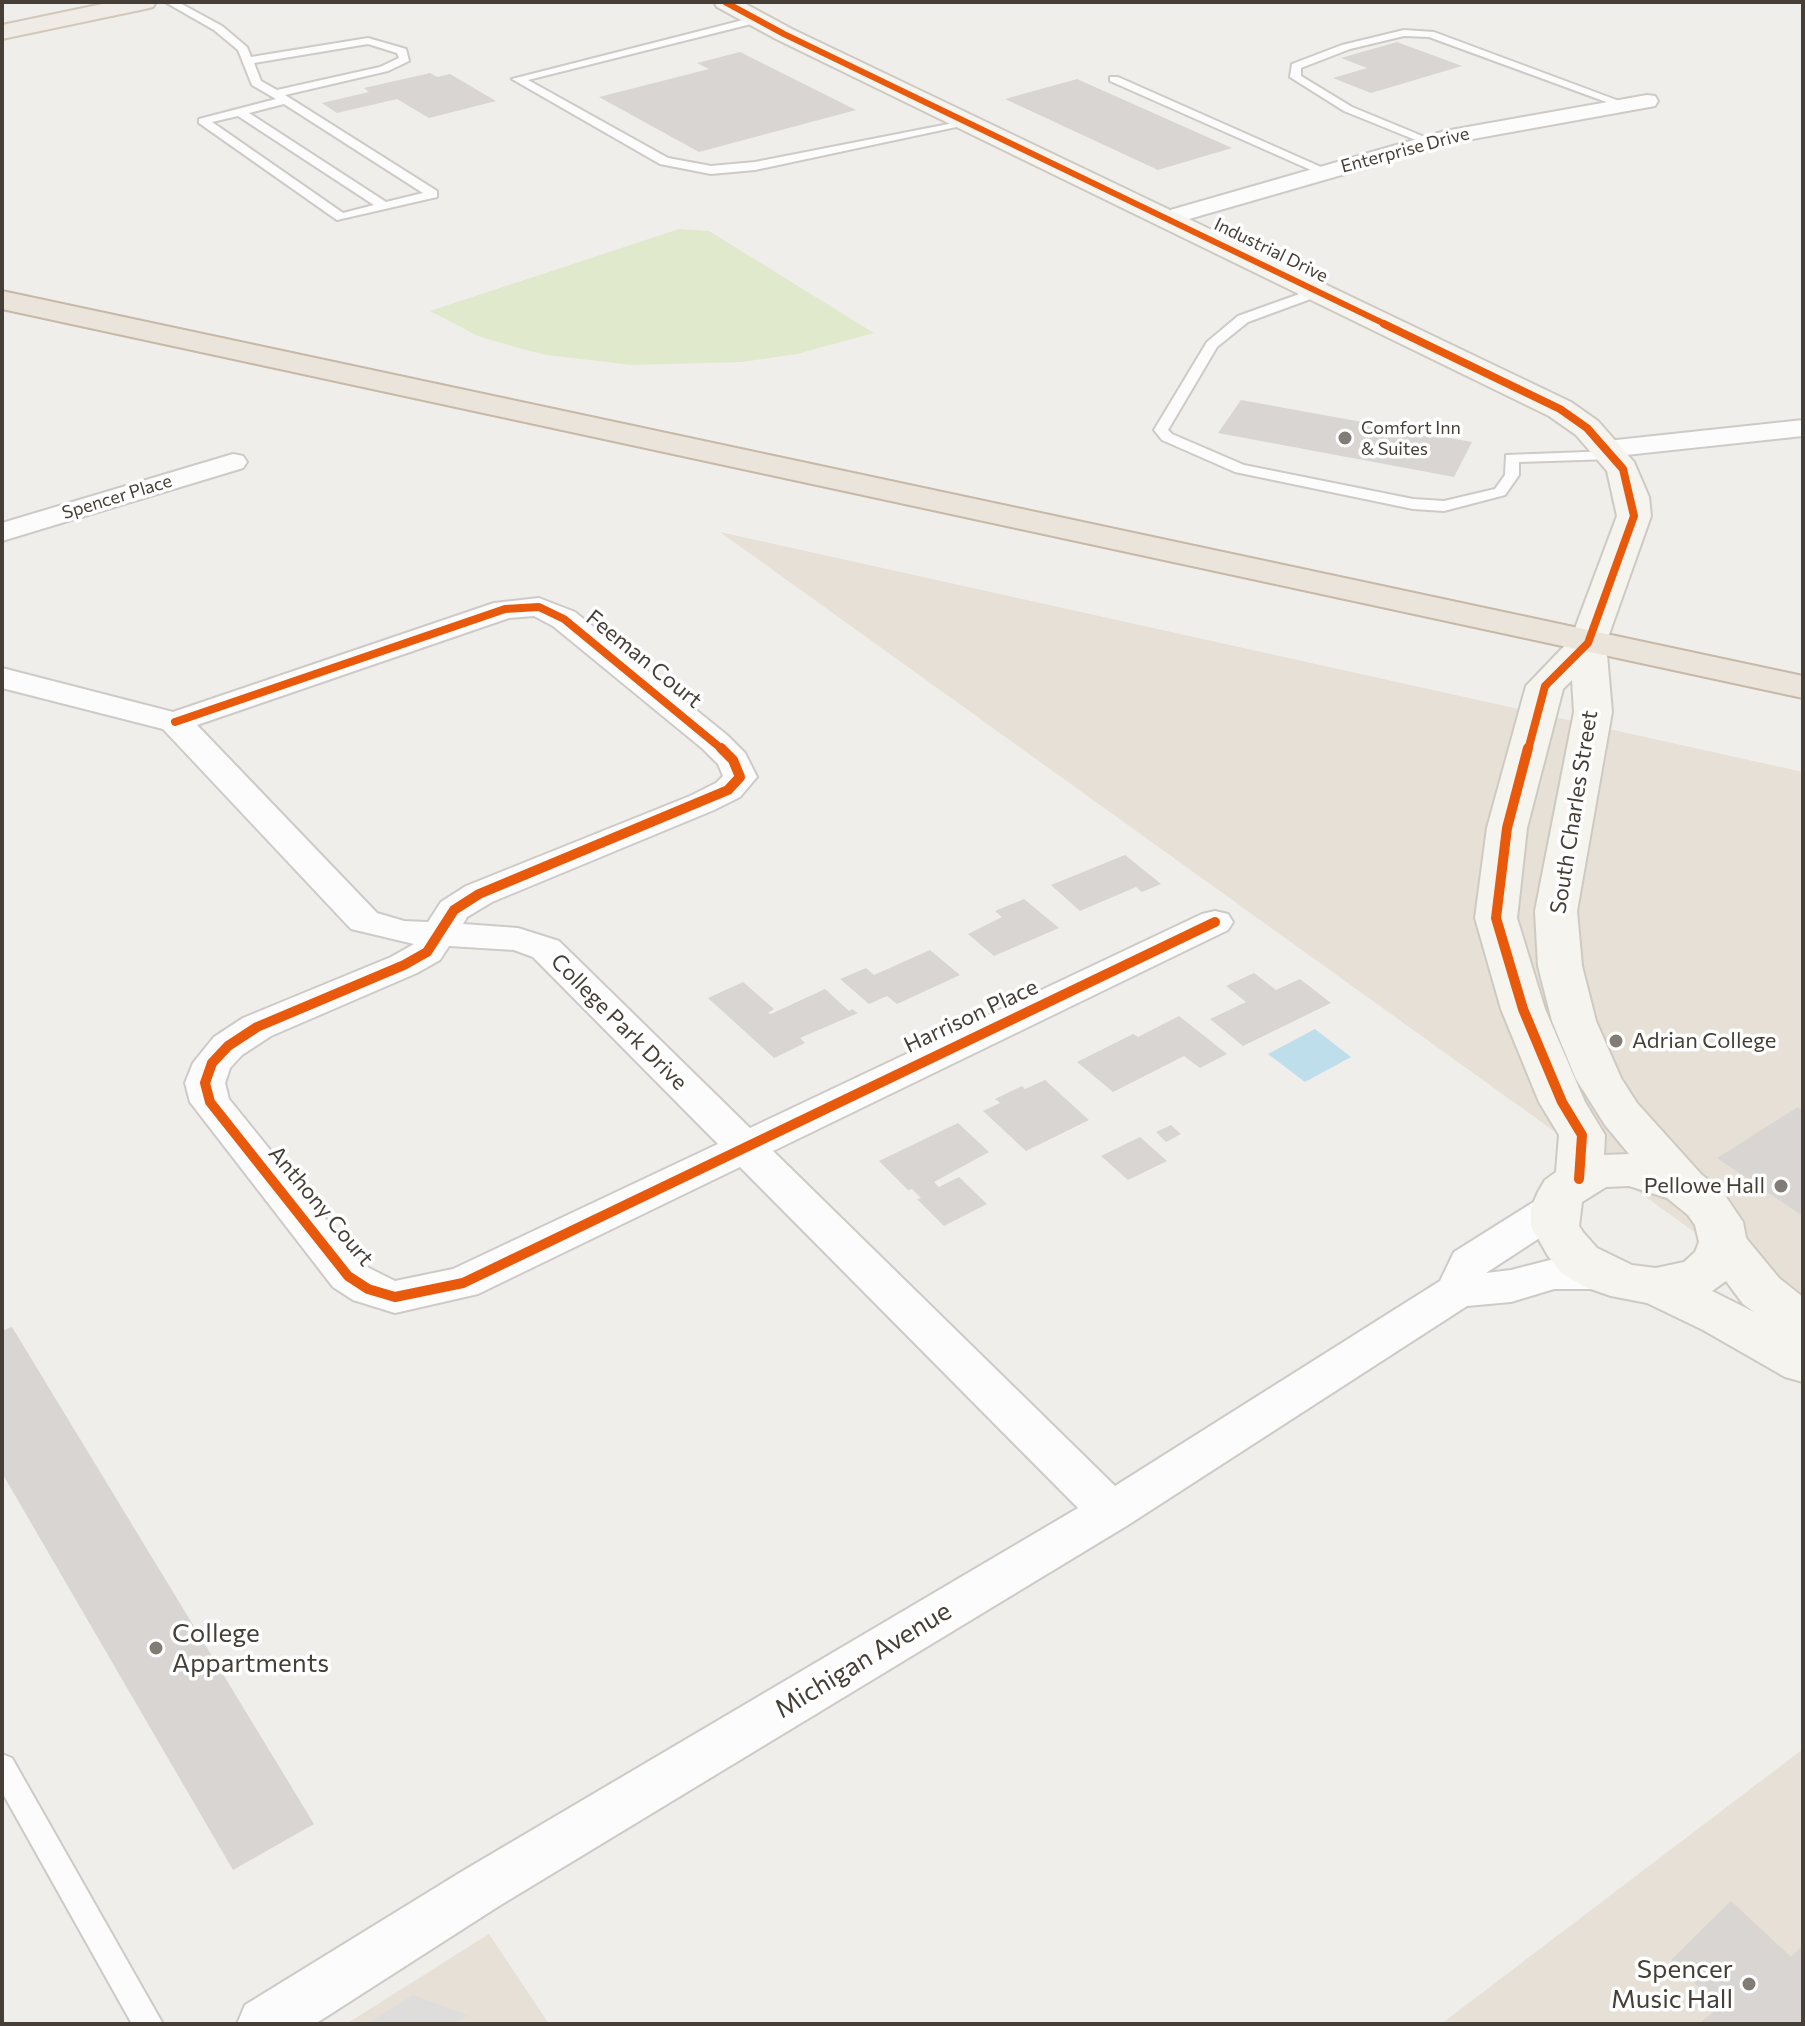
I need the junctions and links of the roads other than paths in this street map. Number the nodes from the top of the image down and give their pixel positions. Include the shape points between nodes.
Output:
1 (145, 2) edge
2 (170, 2) edge
3 (725, 2) edge
4 (92, 7) edge
5 (755, 20) junction
6 (2, 32) edge
7 (247, 61) junction
8 (1114, 79) dead end
9 (280, 97) junction
10 (1647, 101) dead end
11 (1624, 105) junction
12 (240, 112) junction
13 (969, 123) junction
14 (1428, 142) junction
15 (1324, 171) junction
16 (384, 206) junction
17 (1168, 218) junction
18 (1319, 291) junction
19 (2, 300) edge
20 (1803, 428) edge
21 (1610, 452) junction
22 (233, 462) dead end
23 (2, 532) edge
24 (1588, 643) junction
25 (2, 678) edge
26 (1803, 687) edge
27 (175, 722) junction
28 (1215, 922) dead end
29 (438, 934) junction
30 (744, 1147) junction
31 (1684, 1186) junction
32 (1567, 1193) junction
33 (1723, 1242) junction
34 (1603, 1274) junction
35 (1656, 1286) junction
36 (1457, 1291) junction
37 (1803, 1324) edge
38 (1803, 1363) edge
39 (1111, 1512) junction
40 (2, 1766) edge
41 (148, 2024) edge
42 (265, 2024) edge

1 - 4 main road
2 - 7 lane via 218,28 243,49
3 - 5 street, Industrial Drive
4 - 6 main road
5 - 13 street, Industrial Drive
5 - 13 lane via 518,79 664,161 711,170
7 - 9 lane via 256,83
7 - 9 lane via 368,41 402,51 405,59
8 - 15 lane
9 - 12 lane
9 - 16 lane via 433,194
10 - 11 street, Enterprise Drive
11 - 14 street, Enterprise Drive
11 - 14 lane via 1430,34 1404,33 1296,66 1295,77 1348,109
12 - 16 lane
12 - 16 lane via 203,121 341,217
13 - 17 street, Industrial Drive
14 - 15 street, Enterprise Drive
15 - 17 street, Enterprise Drive
17 - 18 street, Industrial Drive
18 - 21 street, Industrial Drive via 1560,409
18 - 21 lane via 1243,319 1212,345 1161,430 1167,437 1240,469 1444,506 1500,492 1512,475 1511,458
19 - 24 highway
20 - 21 street
21 - 24 street, Industrial Drive via 1623,469 1634,516
22 - 23 street, Spencer Place
24 - 26 highway
24 - 31 street, South Charles Street via 1593,712 1556,911 1560,966 1574,1021 1599,1079 1621,1114
24 - 32 street via 1545,686 1507,828 1496,918 1523,1009 1562,1102 1582,1135
25 - 27 street
27 - 29 street, College Park Drive via 364,921 402,932
27 - 29 street, Feeman Court via 505,609 539,607 564,619 733,760 740,777 728,790 479,894 454,910
28 - 30 street, Harrison Place
29 - 30 street, College Park Drive via 491,935 546,949
29 - 30 street, Anthony Court via 427,952 404,965 257,1027 212,1063 205,1083 210,1102 348,1276 395,1297 463,1283
30 - 39 street, College Park Drive
31 - 32 street via 1658,1175 1602,1171
31 - 33 street via 1719,1222
32 - 34 street via 1555,1226 1580,1261
32 - 36 street, Michigan Avenue via 1469,1263
33 - 35 street via 1717,1260 1702,1275
33 - 37 street via 1761,1291
34 - 35 street
34 - 36 street, Michigan Avenue via 1554,1274 1511,1286
35 - 38 street
36 - 39 street, Michigan Avenue
39 - 42 street, Michigan Avenue via 480,1889
40 - 41 lane

